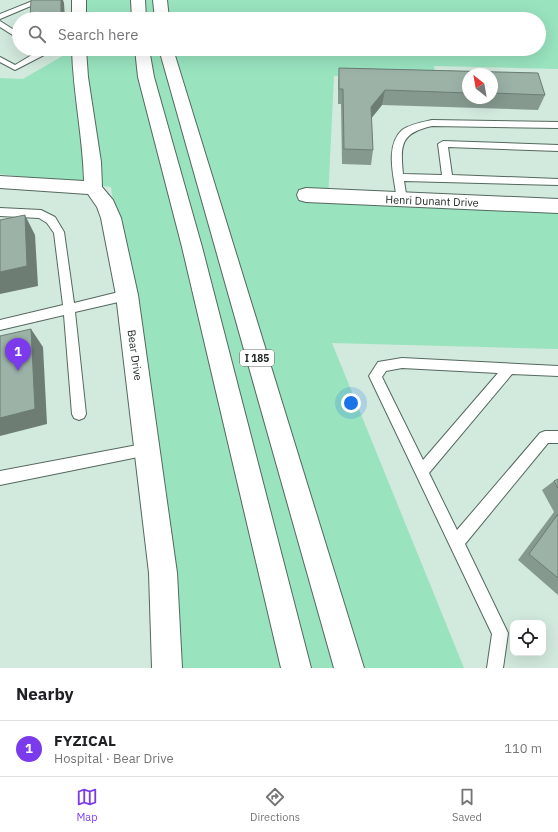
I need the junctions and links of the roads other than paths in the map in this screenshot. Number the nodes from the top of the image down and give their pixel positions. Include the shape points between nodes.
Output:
1 (42, 0) edge
2 (79, 0) edge
3 (138, 0) edge
4 (160, 0) edge
5 (12, 12) edge
6 (12, 12) edge
7 (79, 12) edge
8 (139, 12) edge
9 (161, 12) edge
10 (0, 17) edge
11 (0, 23) edge
12 (12, 32) edge
13 (31, 56) edge
14 (79, 56) edge
15 (143, 56) edge
16 (168, 56) edge
17 (0, 59) edge
18 (558, 125) edge
19 (558, 148) edge
20 (399, 177) junction
21 (447, 178) junction
22 (0, 182) edge
23 (558, 182) edge
24 (93, 188) junction
25 (306, 195) dead end
26 (402, 200) junction
27 (558, 206) edge
28 (0, 212) edge
29 (126, 295) junction
30 (69, 309) junction
31 (0, 325) edge
32 (510, 368) junction
33 (558, 371) edge
34 (80, 414) dead end
35 (558, 437) edge
36 (148, 449) junction
37 (421, 472) junction
38 (0, 478) edge
39 (456, 543) junction
40 (168, 668) edge
41 (296, 668) edge
42 (349, 668) edge
43 (495, 668) edge

1 - 6 lane
2 - 7 main road
3 - 8 main road
4 - 9 main road
5 - 10 lane
11 - 12 lane
13 - 17 lane via 15,68
14 - 24 main road
15 - 41 main road via 146,77 192,247
16 - 42 main road, I 185
18 - 20 lane via 432,123 414,128 405,133 399,142
19 - 21 lane via 443,144
20 - 21 lane
20 - 26 lane
21 - 23 lane
22 - 24 main road
24 - 29 main road, Bear Drive via 106,205 116,233
25 - 26 main road, Henri Dunant Drive
26 - 27 main road, Henri Dunant Drive
28 - 30 lane via 41,214 57,227
29 - 30 lane
29 - 36 main road, Bear Drive
30 - 31 lane
30 - 34 lane
32 - 33 lane
32 - 37 lane
32 - 37 lane via 402,363 382,366 375,376
35 - 39 lane via 546,437
36 - 38 lane
36 - 40 main road, Bear Drive via 163,573
37 - 39 lane
39 - 43 lane via 500,633

